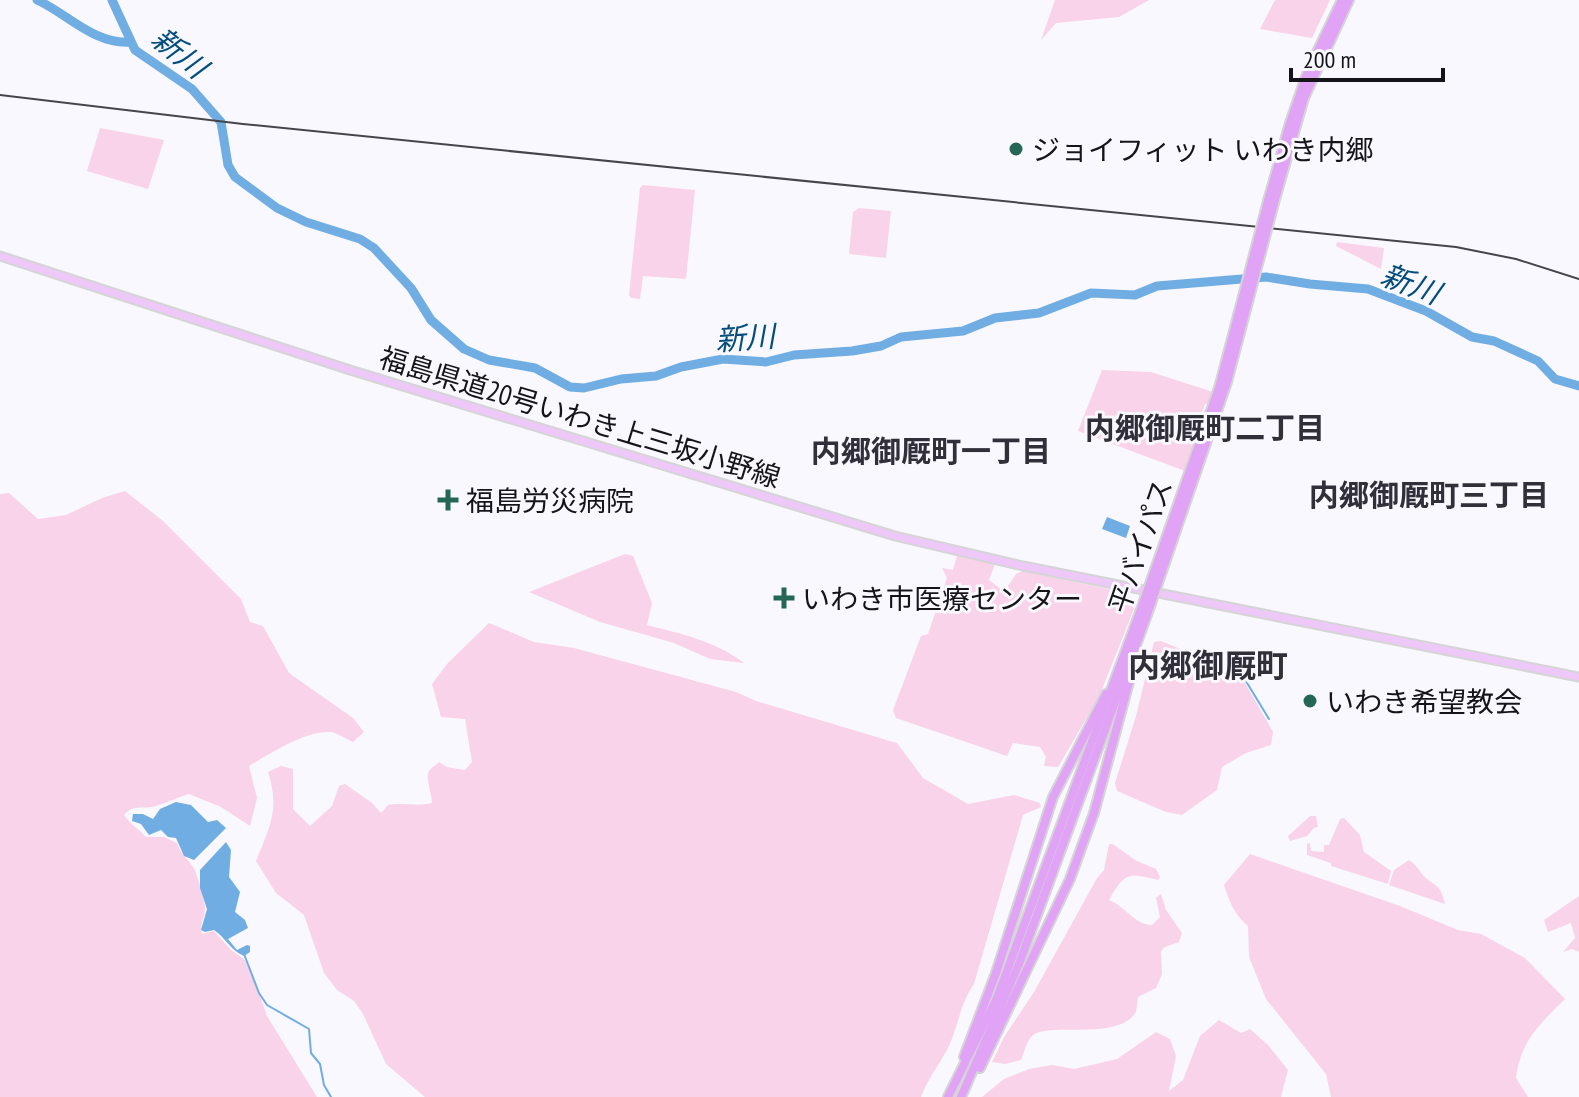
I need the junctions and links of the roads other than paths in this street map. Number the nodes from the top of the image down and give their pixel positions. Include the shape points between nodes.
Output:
1 (1342, 0) edge
2 (1349, 0) edge
3 (1271, 202) junction
4 (0, 256) edge
5 (1143, 616) junction
6 (1579, 677) edge
7 (1074, 805) junction
8 (946, 1097) edge
9 (963, 1097) edge

1 - 3 highway, 平バイパス via 1304,82
2 - 3 highway, 平バイパス via 1304,98
3 - 5 highway, 平バイパス, bridge via 1227,382
4 - 6 main road, 福島県道20号いわき上三坂小野線 via 350,370 895,536
5 - 7 highway, 平バイパス
5 - 8 highway via 1053,797 993,983
5 - 9 highway via 1094,813 1070,879
7 - 8 highway, 平バイパス via 997,998
7 - 9 highway, 平バイパス via 1005,1000

